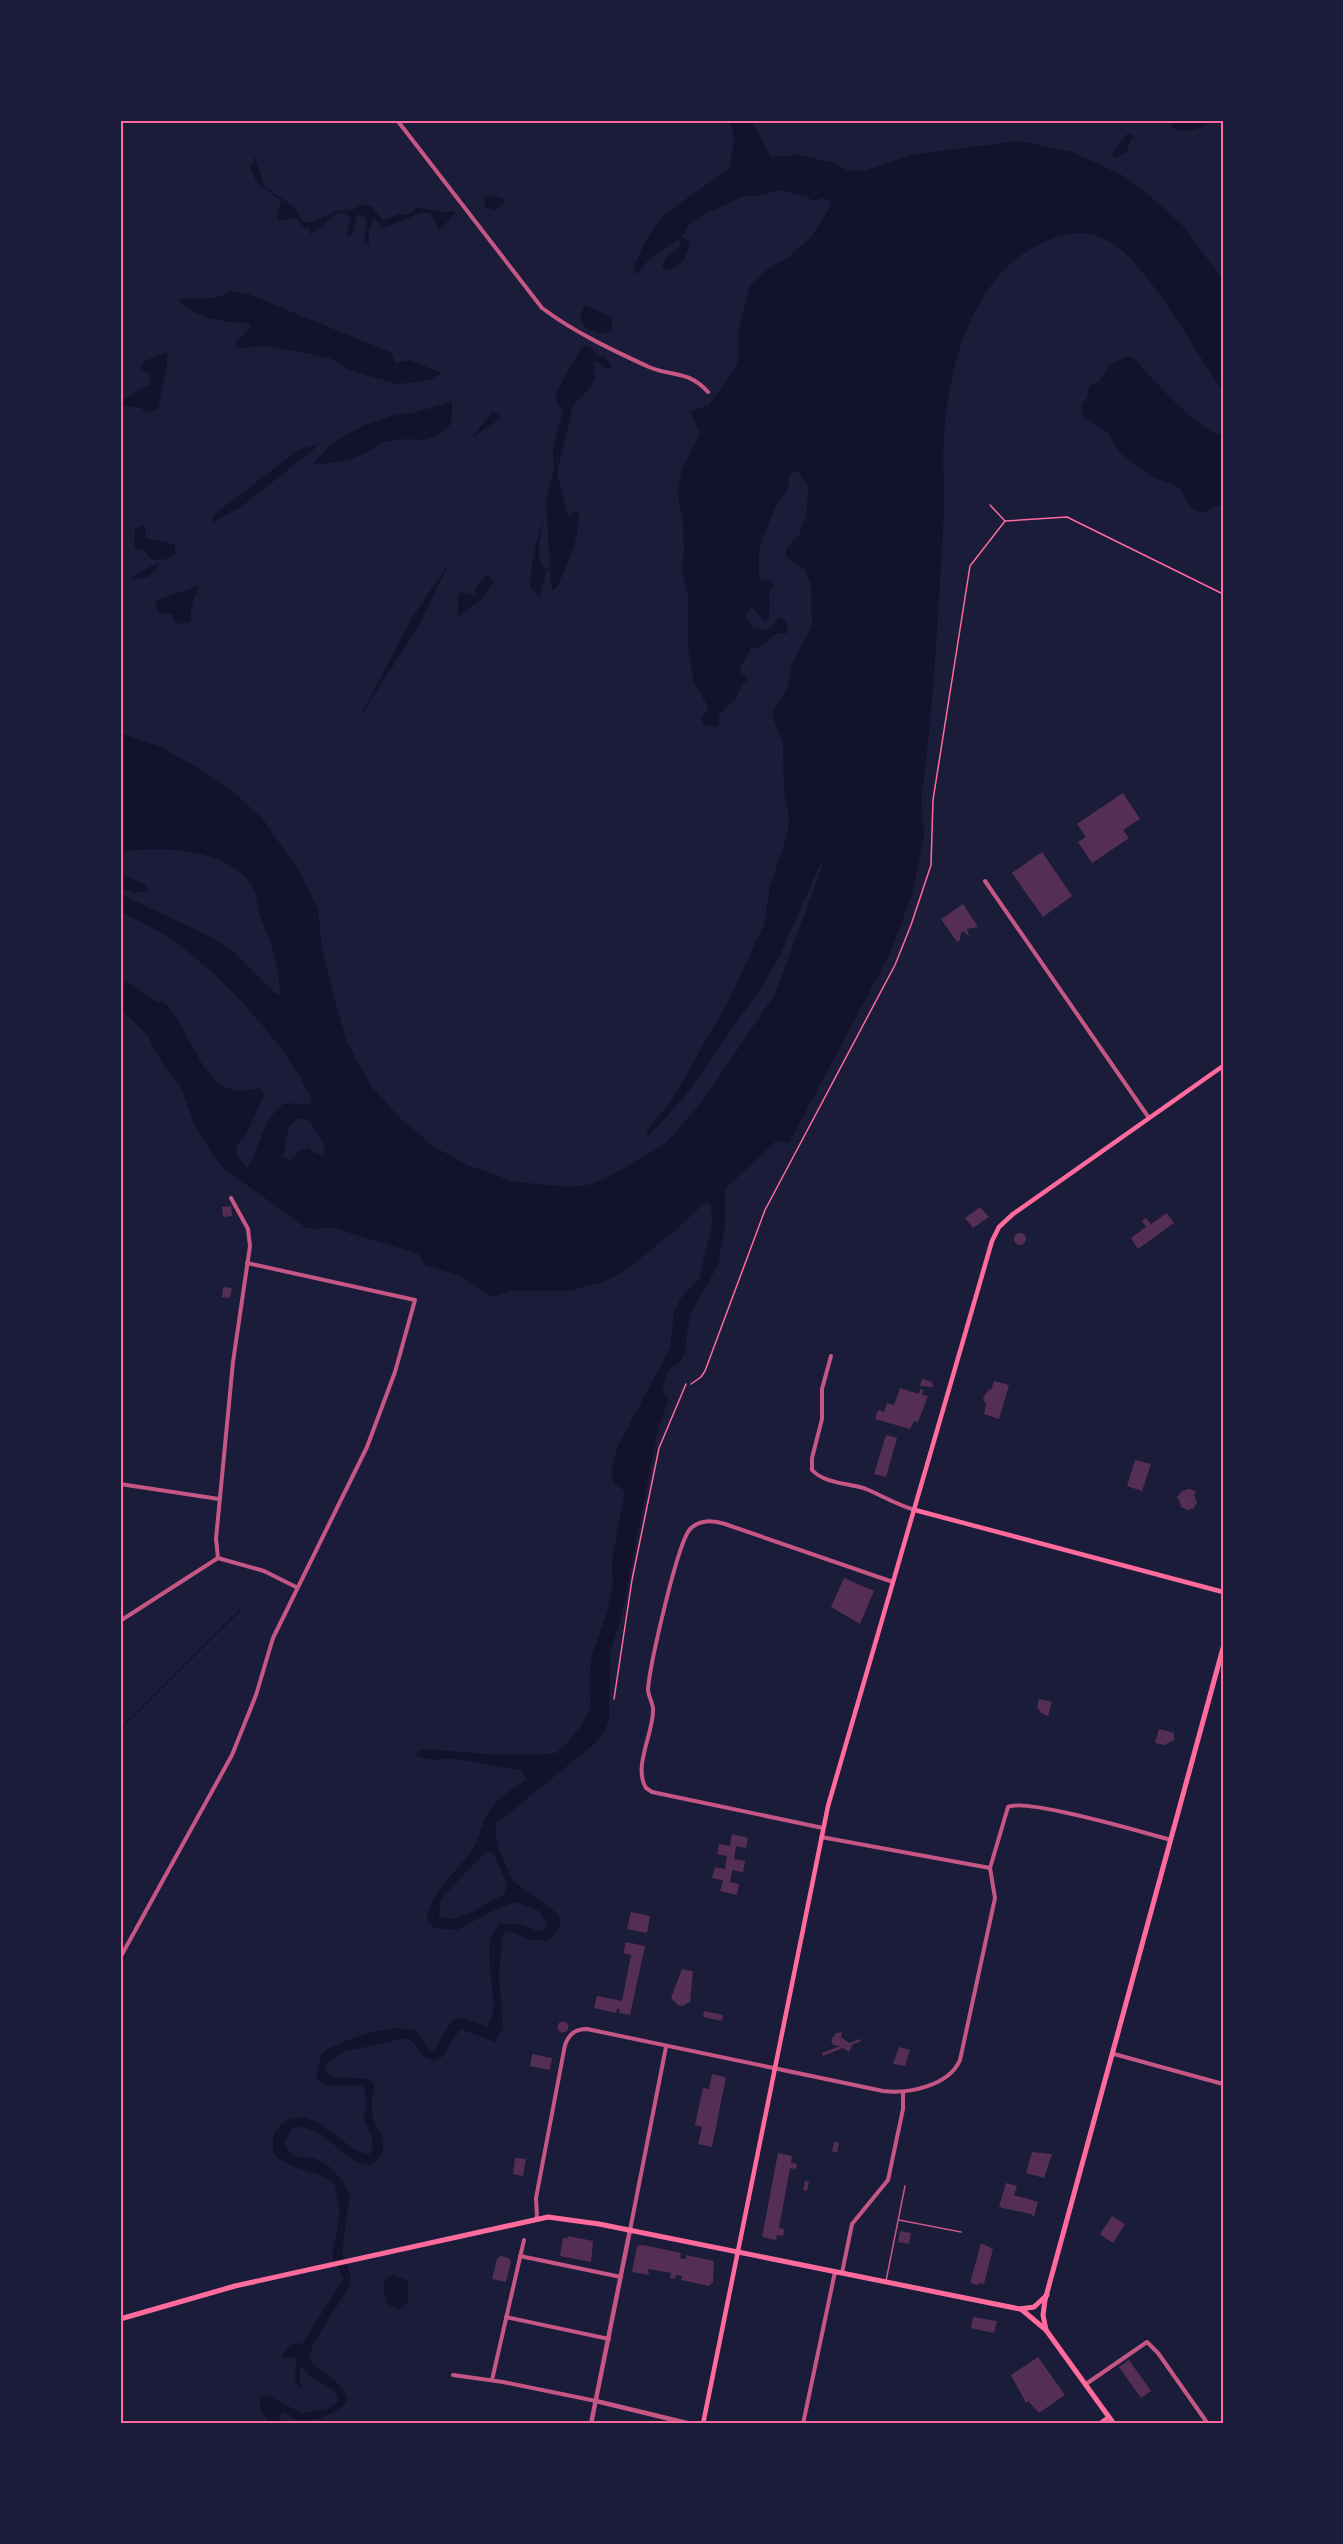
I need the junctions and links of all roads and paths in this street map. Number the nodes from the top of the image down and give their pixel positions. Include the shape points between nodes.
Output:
1 (398, 120) edge
2 (708, 392) dead end
3 (990, 505) dead end
4 (1005, 521) junction
5 (1223, 594) edge
6 (985, 882) dead end
7 (1223, 1066) edge
8 (1149, 1119) junction
9 (231, 1198) dead end
10 (247, 1263) junction
11 (831, 1356) dead end
12 (686, 1384) dead end
13 (691, 1384) dead end
14 (120, 1485) edge
15 (219, 1499) junction
16 (915, 1510) junction
17 (218, 1558) junction
18 (893, 1582) junction
19 (296, 1587) junction
20 (1223, 1593) edge
21 (120, 1621) edge
22 (1223, 1648) edge
23 (614, 1699) dead end
24 (823, 1828) junction
25 (821, 1837) junction
26 (1171, 1840) junction
27 (990, 1868) junction
28 (120, 1958) edge
29 (666, 2047) junction
30 (1114, 2054) junction
31 (775, 2070) junction
32 (1223, 2084) edge
33 (903, 2093) junction
34 (905, 2186) dead end
35 (537, 2218) junction
36 (898, 2220) junction
37 (630, 2230) junction
38 (961, 2232) dead end
39 (524, 2240) dead end
40 (738, 2253) junction
41 (520, 2256) junction
42 (838, 2272) junction
43 (621, 2277) junction
44 (886, 2282) junction
45 (1047, 2295) junction
46 (1020, 2309) junction
47 (506, 2317) junction
48 (120, 2319) edge
49 (1046, 2330) junction
50 (609, 2339) junction
51 (453, 2376) dead end
52 (492, 2380) junction
53 (1086, 2384) junction
54 (596, 2401) junction
55 (1109, 2417) junction
56 (591, 2424) edge
57 (691, 2424) edge
58 (703, 2424) edge
59 (802, 2424) edge
60 (1099, 2424) edge
61 (1114, 2424) edge
62 (1208, 2424) edge

1 - 2 street via 542,308 566,325 652,368 689,376
3 - 4 path
4 - 5 path via 1067,517
4 - 13 path via 970,566 933,800 931,865 911,925 894,965 765,1210 705,1371
6 - 8 street
7 - 8 main road
8 - 16 main road via 1013,1214 996,1233
9 - 10 street via 248,1229
10 - 15 street
10 - 19 street via 415,1300 395,1372 367,1447
11 - 16 street via 822,1389 822,1419 812,1470
12 - 23 path via 659,1448 630,1592
14 - 15 street
15 - 17 street
16 - 18 main road
16 - 20 main road
17 - 19 street via 264,1571
17 - 21 street
18 - 24 main road
18 - 24 street via 711,1521 700,1522 689,1530 682,1545 662,1617 648,1691 653,1711 641,1775 643,1784 649,1791
19 - 28 street via 273,1638 232,1755
22 - 26 main road
24 - 25 main road
25 - 27 street
25 - 31 main road
26 - 27 street via 1014,1804 1005,1811
26 - 30 main road
27 - 33 street via 995,1898 960,2060 937,2081
29 - 31 street
29 - 35 street via 587,2030 572,2033 565,2045 550,2122 536,2198
29 - 37 street
30 - 32 street
30 - 45 main road
31 - 33 street
31 - 40 main road
33 - 42 street via 888,2180 854,2220
34 - 36 lane
35 - 37 main road via 563,2218
35 - 48 main road via 180,2300
36 - 38 lane
36 - 44 lane
37 - 40 main road
37 - 43 street
39 - 41 street
40 - 42 main road
40 - 58 main road
41 - 43 street
41 - 47 street
42 - 44 main road
42 - 59 street
43 - 50 street
44 - 46 main road
45 - 46 main road via 1034,2307
45 - 49 main road via 1043,2315
46 - 49 main road
47 - 50 street
47 - 52 street
49 - 53 main road
50 - 54 street
51 - 52 street
52 - 54 street
53 - 55 main road
53 - 62 street via 1147,2342
54 - 56 street
54 - 57 street
55 - 60 main road
55 - 61 main road

